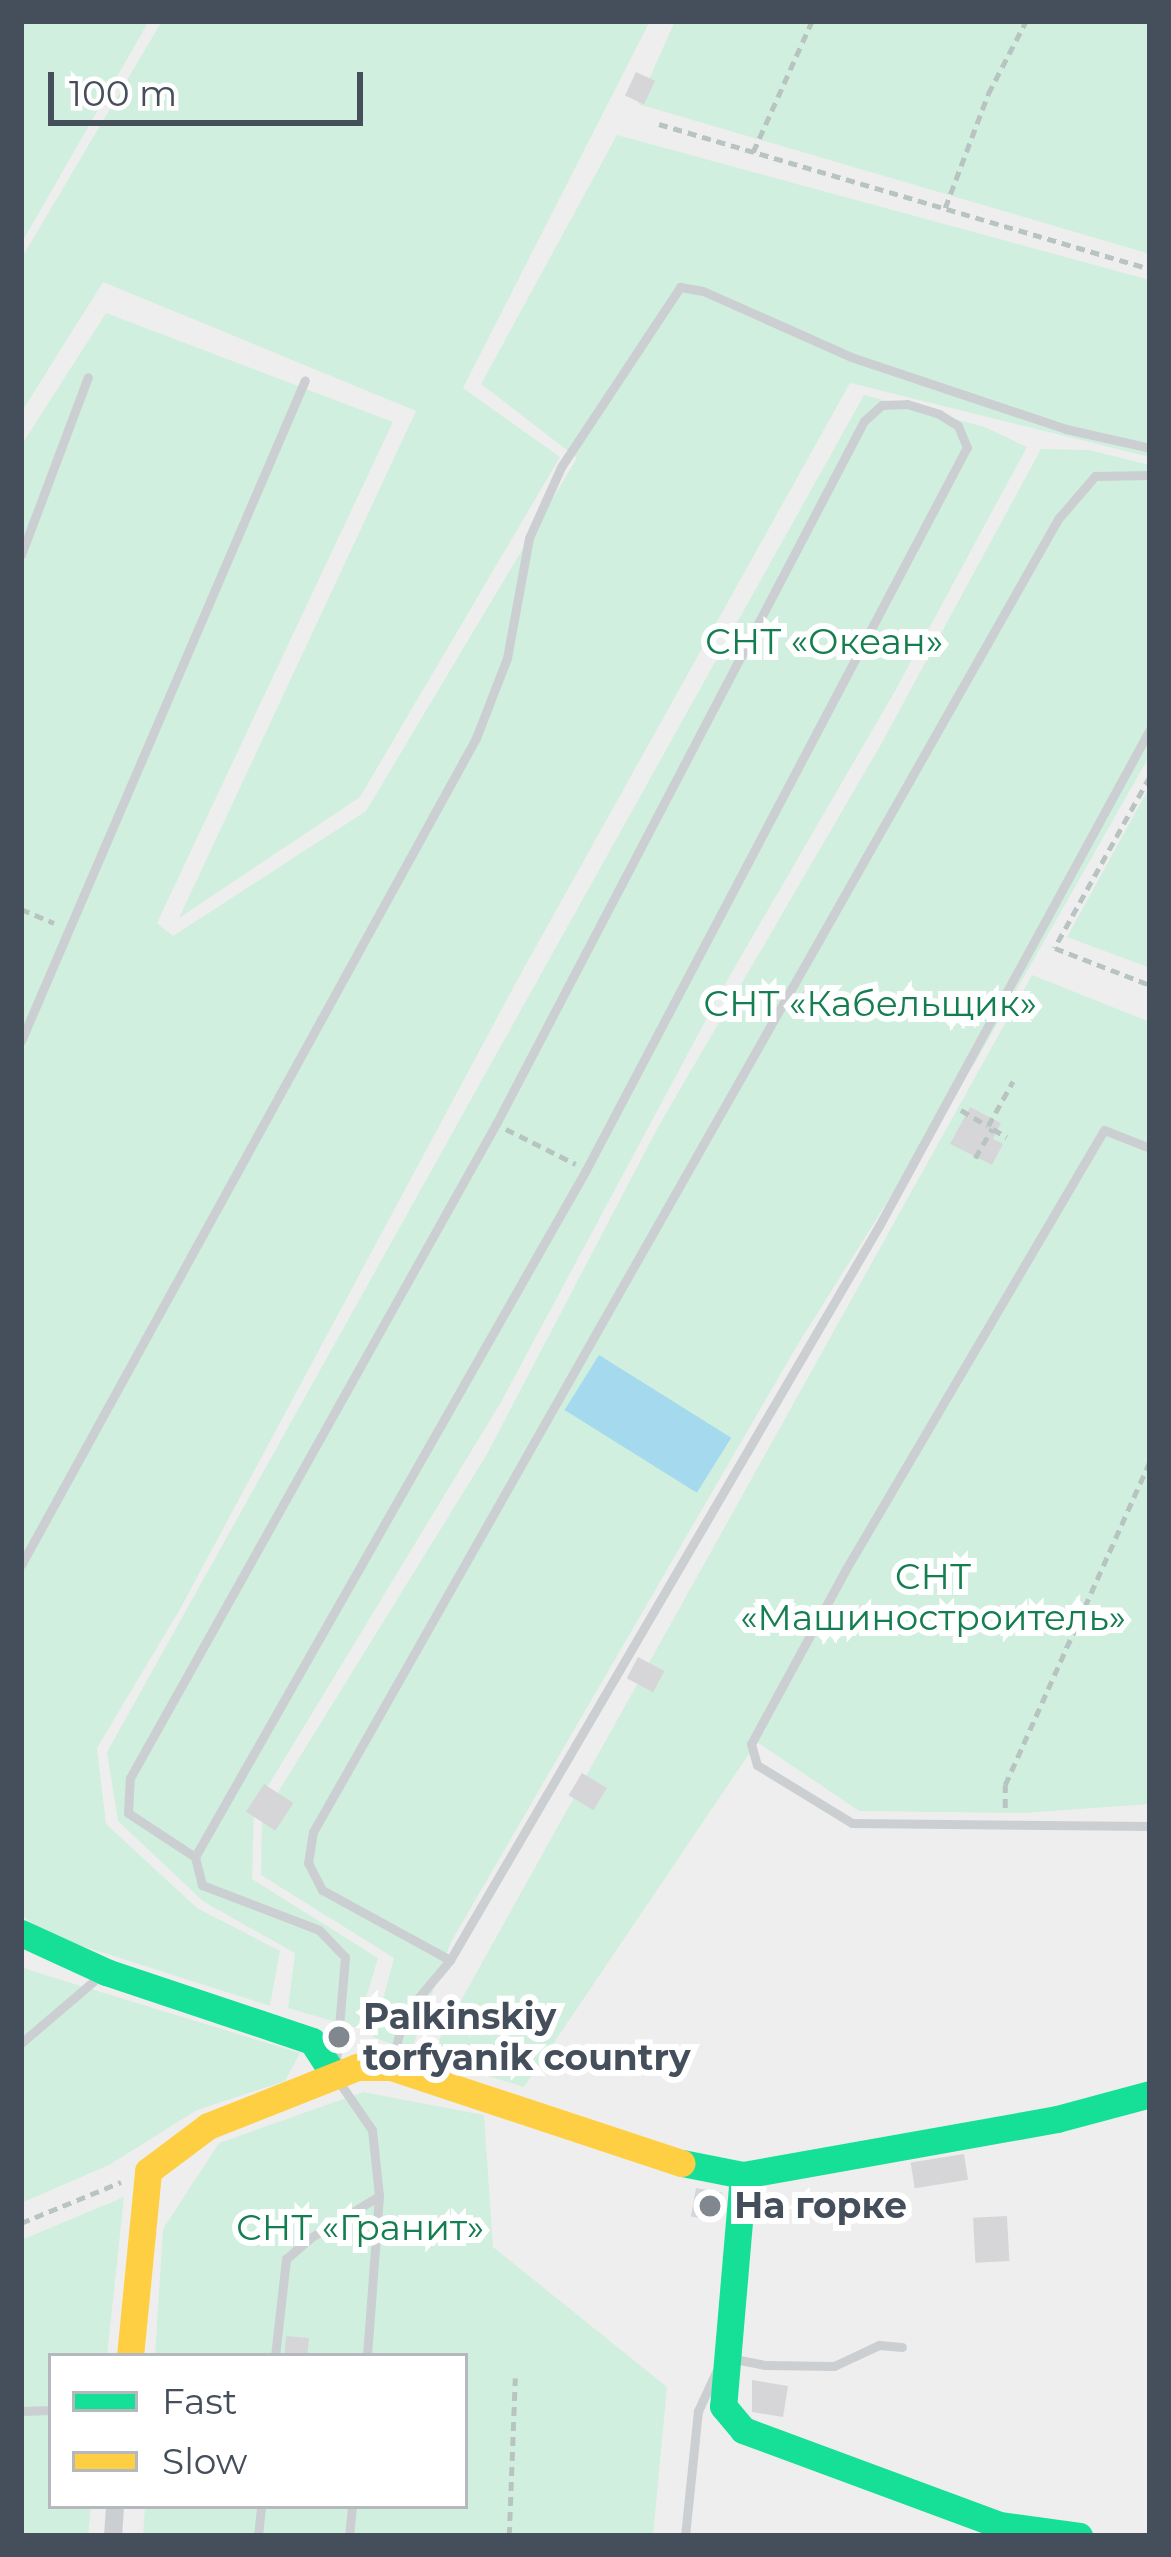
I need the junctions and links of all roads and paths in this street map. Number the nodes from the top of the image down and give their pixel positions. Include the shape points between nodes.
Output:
1 (812, 21) edge
2 (1026, 21) edge
3 (659, 124) dead end
4 (753, 152) junction
5 (945, 208) junction
6 (1150, 269) edge
7 (88, 377) dead end
8 (305, 380) dead end
9 (1150, 448) edge
10 (1150, 475) edge
11 (21, 555) edge
12 (1150, 730) edge
13 (1150, 778) edge
14 (21, 909) edge
15 (70, 929) junction
16 (1150, 985) edge
17 (21, 1041) edge
18 (1013, 1081) dead end
19 (956, 1108) dead end
20 (496, 1124) junction
21 (990, 1127) junction
22 (1007, 1137) dead end
23 (1150, 1148) edge
24 (976, 1158) dead end
25 (586, 1170) junction
26 (1150, 1461) edge
27 (21, 1565) edge
28 (1150, 1826) edge
29 (1004, 1827) junction
30 (195, 1857) junction
31 (21, 1933) edge
32 (450, 1960) junction
33 (106, 1972) junction
34 (21, 2043) edge
35 (391, 2067) junction
36 (334, 2075) junction
37 (1150, 2094) edge
38 (148, 2171) junction
39 (742, 2175) junction
40 (379, 2196) junction
41 (21, 2223) edge
42 (902, 2347) dead end
43 (130, 2353) edge
44 (275, 2353) edge
45 (367, 2353) edge
46 (723, 2356) junction
47 (515, 2378) dead end
48 (509, 2536) edge
49 (685, 2536) edge
50 (1079, 2536) edge

1 - 4 path
2 - 5 path
3 - 4 path
4 - 5 path
5 - 6 path
7 - 11 lane
8 - 15 lane
9 - 27 lane via 1066,429 850,357 680,286 561,466 529,538 507,658 476,738
10 - 32 lane via 1095,476 1058,519 314,1832 308,1863 322,1891
12 - 32 lane via 879,1226
13 - 16 path via 1055,947
14 - 15 path
15 - 17 lane
18 - 21 path
19 - 21 path
20 - 25 path
20 - 25 lane via 864,421 882,405 939,414 968,447
20 - 30 lane via 130,1778 128,1813
21 - 22 path
21 - 24 path
23 - 29 lane via 1104,1130 751,1744 757,1765 852,1823
25 - 30 lane
26 - 29 path via 1005,1785
28 - 29 lane
30 - 36 lane via 202,1886 319,1930 345,1957
31 - 33 street
32 - 35 lane via 404,2014
33 - 34 lane
33 - 36 street via 312,2041
35 - 36 street
35 - 39 street via 672,2161
36 - 38 street via 208,2126
36 - 40 lane via 372,2130
37 - 39 street via 1057,2119
38 - 41 path
38 - 43 street
39 - 46 street
40 - 44 lane via 286,2259
40 - 45 lane
42 - 46 lane via 880,2345 834,2366
46 - 49 lane via 698,2411
46 - 50 street via 723,2406 743,2430 770,2444 1000,2524
47 - 48 path

